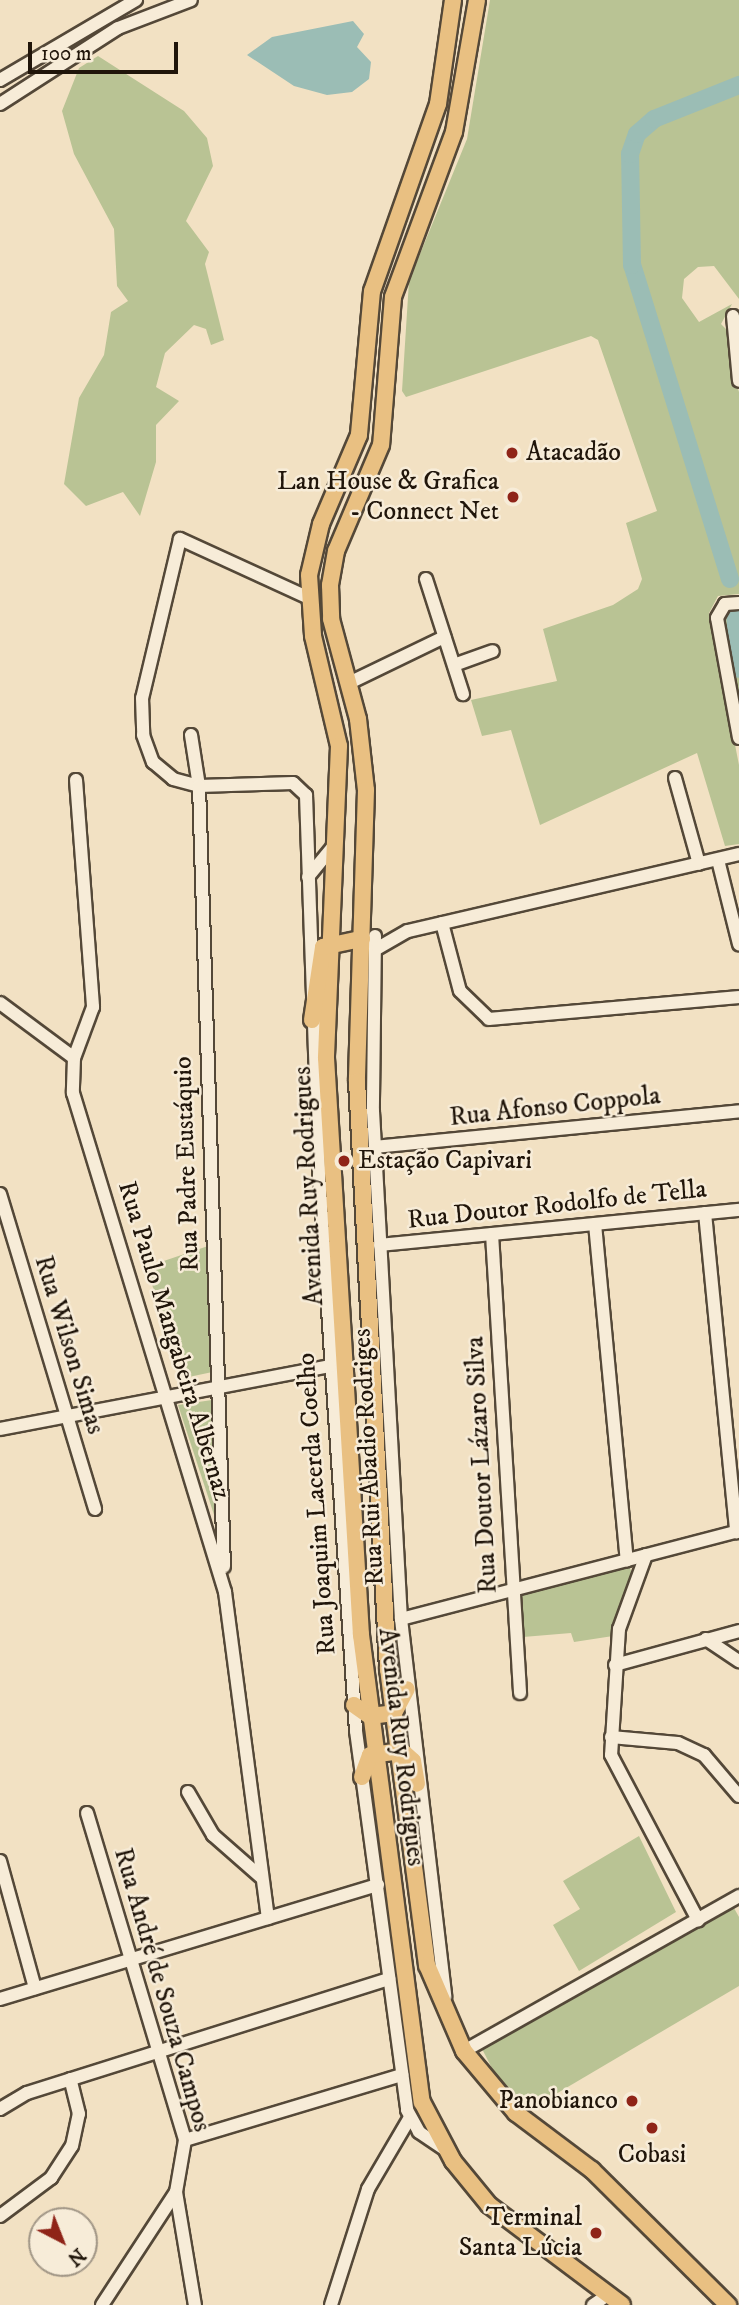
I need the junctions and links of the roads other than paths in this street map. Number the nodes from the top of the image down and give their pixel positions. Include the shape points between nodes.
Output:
1 (136, 0) edge
2 (191, 0) edge
3 (453, 0) edge
4 (477, 0) edge
5 (108, 13) junction
6 (118, 28) junction
7 (12, 70) junction
8 (0, 80) edge
9 (23, 85) junction
10 (0, 104) edge
11 (733, 316) dead end
12 (739, 381) edge
13 (426, 579) dead end
14 (309, 598) junction
15 (739, 603) edge
16 (444, 637) junction
17 (493, 651) dead end
18 (454, 665) junction
19 (349, 683) junction
20 (463, 694) dead end
21 (191, 735) dead end
22 (739, 738) edge
23 (675, 778) dead end
24 (76, 780) dead end
25 (198, 786) junction
26 (336, 843) junction
27 (739, 854) edge
28 (718, 860) junction
29 (699, 864) junction
30 (308, 877) junction
31 (442, 923) junction
32 (371, 941) junction
33 (330, 942) junction
34 (739, 944) edge
35 (739, 997) edge
36 (0, 1003) edge
37 (312, 1020) junction
38 (74, 1058) junction
39 (739, 1111) edge
40 (375, 1147) junction
41 (0, 1194) edge
42 (739, 1210) edge
43 (705, 1213) junction
44 (595, 1224) junction
45 (492, 1234) junction
46 (380, 1245) junction
47 (330, 1366) junction
48 (218, 1389) junction
49 (170, 1398) junction
50 (67, 1416) junction
51 (0, 1429) edge
52 (95, 1509) dead end
53 (737, 1532) edge
54 (646, 1555) junction
55 (626, 1560) junction
56 (512, 1590) junction
57 (225, 1592) junction
58 (401, 1619) junction
59 (739, 1631) edge
60 (706, 1639) junction
61 (739, 1661) edge
62 (615, 1665) junction
63 (407, 1689) junction
64 (520, 1693) dead end
65 (355, 1705) junction
66 (394, 1713) junction
67 (370, 1716) junction
68 (611, 1737) junction
69 (398, 1751) junction
70 (376, 1753) junction
71 (362, 1777) junction
72 (417, 1784) junction
73 (188, 1792) dead end
74 (739, 1796) edge
75 (87, 1813) dead end
76 (0, 1861) edge
77 (261, 1877) junction
78 (378, 1885) junction
79 (739, 1896) edge
80 (268, 1918) junction
81 (698, 1920) junction
82 (131, 1959) junction
83 (389, 1979) junction
84 (34, 1988) junction
85 (0, 1999) edge
86 (449, 2014) junction
87 (160, 2049) junction
88 (464, 2051) junction
89 (402, 2075) junction
90 (71, 2080) junction
91 (0, 2109) edge
92 (409, 2119) junction
93 (427, 2139) junction
94 (185, 2140) junction
95 (396, 2150) junction
96 (447, 2151) junction
97 (176, 2192) junction
98 (0, 2216) edge
99 (608, 2295) junction
100 (723, 2302) edge
101 (102, 2305) edge
102 (195, 2305) edge
103 (331, 2305) edge
104 (593, 2305) edge
105 (622, 2305) edge

1 - 5 street
2 - 6 street
3 - 14 main road, Avenida Ruy Rodrigues via 435,116 374,278 359,435 318,534
4 - 19 main road, Avenida Ruy Rodrigues via 454,132 393,297 381,445 332,569 331,619
5 - 6 street
5 - 7 street
6 - 9 street
7 - 8 street
7 - 9 street
9 - 10 street
11 - 12 street
13 - 16 street
14 - 25 street via 180,539 142,698 142,735 153,762 173,779
14 - 26 main road, Avenida Ruy Rodrigues via 337,727
15 - 22 street via 725,604 717,618
16 - 18 street
16 - 19 street
17 - 18 street
18 - 20 street
19 - 32 main road, Avenida Ruy Rodrigues via 366,790
21 - 25 street, Rua Padre Eustáquio
23 - 29 street
24 - 38 street, Rua Paulo Mangabeira Albernaz via 93,1007
25 - 30 street, Rua Joaquim Lacerda Coelho via 293,783 300,788
25 - 48 street, Rua Padre Eustáquio
26 - 30 street
26 - 33 main road, Avenida Ruy Rodrigues
27 - 28 street
28 - 29 street
28 - 34 street
29 - 31 street
30 - 37 street, Rua Joaquim Lacerda Coelho
31 - 32 street
31 - 35 street via 460,991 489,1018
32 - 33 main road
32 - 40 street, Rua Rui Abadio Rodriges
32 - 66 main road, Avenida Ruy Rodrigues via 358,1081 365,1310
33 - 37 main road via 317,963
33 - 67 main road, Avenida Ruy Rodrigues via 328,1112
36 - 38 street
37 - 47 street, Rua Joaquim Lacerda Coelho
38 - 49 street, Rua Paulo Mangabeira Albernaz via 73,1093
39 - 40 street, Rua Afonso Coppola
40 - 46 street, Rua Rui Abadio Rodriges
41 - 50 street, Rua Wilson Simas
42 - 43 street, Rua Doutor Rodolfo de Tella
43 - 44 street, Rua Doutor Rodolfo de Tella
43 - 53 street
44 - 45 street, Rua Doutor Rodolfo de Tella
44 - 55 street
45 - 46 street, Rua Doutor Rodolfo de Tella
45 - 56 street, Rua Doutor Lázaro Silva
46 - 58 street, Rua Rui Abadio Rodriges
47 - 48 street
47 - 65 street, Rua Joaquim Lacerda Coelho
48 - 49 street
48 - 57 street, Rua Padre Eustáquio
49 - 50 street
49 - 57 street, Rua Paulo Mangabeira Albernaz
50 - 51 street
50 - 52 street, Rua Wilson Simas
53 - 54 street
54 - 55 street
54 - 62 street via 619,1629
55 - 56 street
56 - 58 street
56 - 64 street, Rua Doutor Lázaro Silva
57 - 77 street, Rua Paulo Mangabeira Albernaz
58 - 63 street, Rua Rui Abadio Rodriges
59 - 60 street
60 - 61 street
60 - 62 street
62 - 68 street
63 - 66 main road
63 - 72 street, Rua Rui Abadio Rodriges
65 - 67 main road
65 - 71 street, Rua Joaquim Lacerda Coelho
66 - 67 main road
66 - 69 main road, Avenida Ruy Rodrigues
67 - 70 main road, Avenida Ruy Rodrigues
68 - 74 street via 678,1743 704,1755
68 - 81 street via 614,1771
69 - 70 main road
69 - 72 main road via 411,1758
69 - 86 main road, Avenida Ruy Rodrigues via 427,1965
70 - 71 main road via 364,1762
70 - 96 main road, Avenida Ruy Rodrigues via 415,2069
71 - 78 street, Rua Joaquim Lacerda Coelho
72 - 86 street, Rua Rui Abadio Rodriges
73 - 77 street via 213,1835
75 - 82 street, Rua André de Souza Campos
76 - 84 street
77 - 80 street, Rua Paulo Mangabeira Albernaz
78 - 80 street
78 - 83 street, Rua Joaquim Lacerda Coelho
79 - 81 street
80 - 82 street
81 - 88 street
82 - 84 street
82 - 87 street, Rua André de Souza Campos
83 - 87 street
83 - 89 street, Rua Joaquim Lacerda Coelho
84 - 85 street
86 - 88 main road, Avenida Ruy Rodrigues
87 - 90 street
87 - 94 street, Rua André de Souza Campos
88 - 100 main road, Avenida Ruy Rodrigues via 516,2113 592,2170
89 - 92 street, Rua Joaquim Lacerda Coelho
89 - 94 street
90 - 91 street
90 - 98 street via 79,2114 72,2146 51,2178
92 - 93 street
92 - 95 street
93 - 95 street
93 - 96 street
94 - 97 street, Rua André de Souza Campos
95 - 103 street via 368,2189
96 - 99 main road, Avenida Ruy Rodrigues via 507,2221
97 - 101 street
97 - 102 street, Rua André de Souza Campos
99 - 104 street
99 - 105 main road, Avenida Ruy Rodrigues

